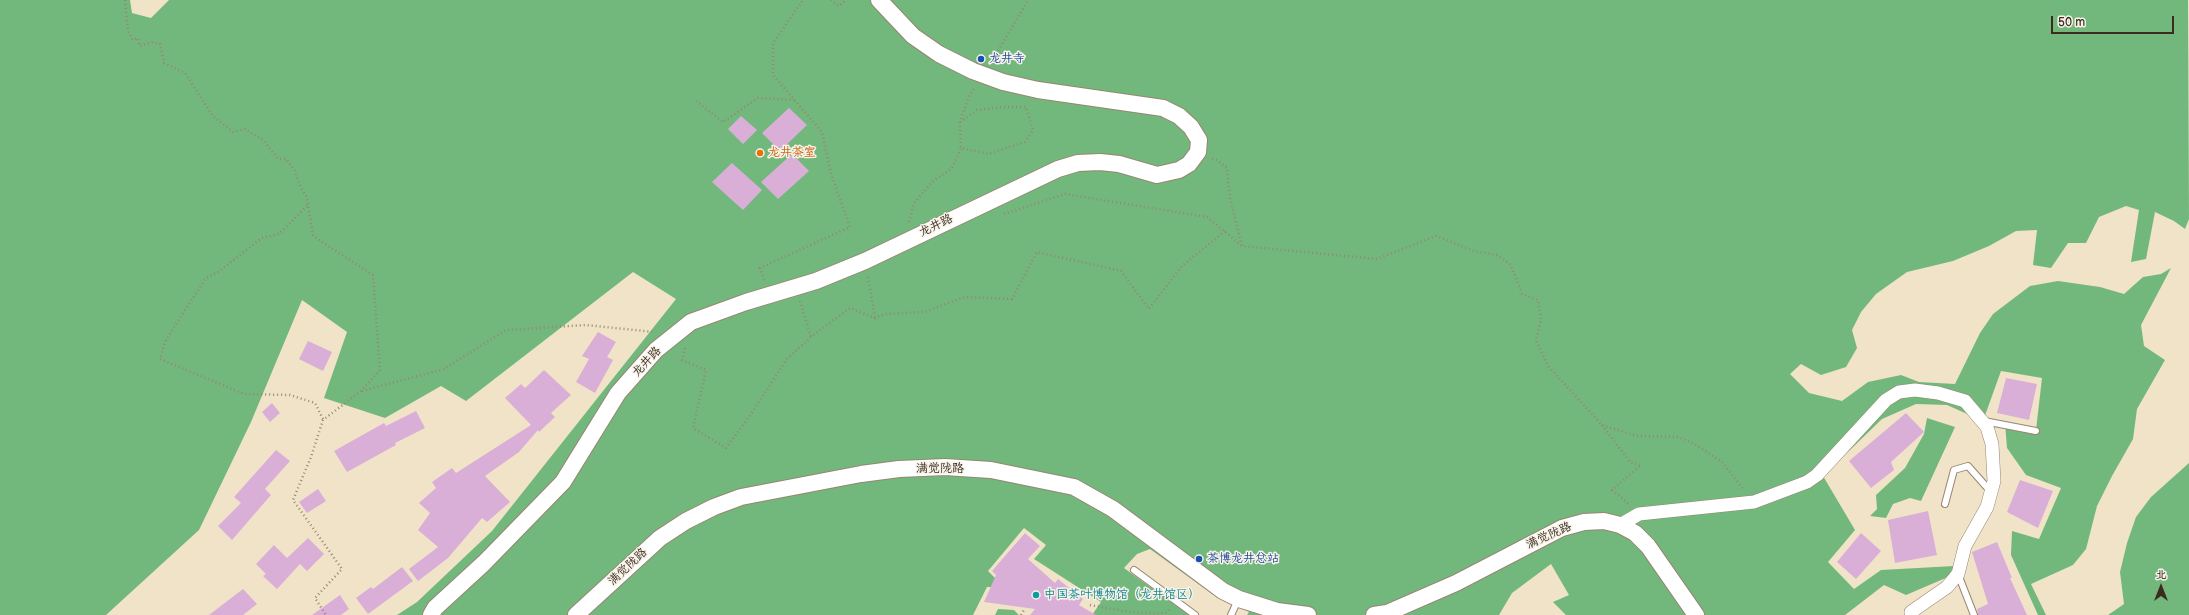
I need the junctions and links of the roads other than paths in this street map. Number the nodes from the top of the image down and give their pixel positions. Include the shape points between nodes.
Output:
1 (879, 0) edge
2 (1983, 421) junction
3 (2036, 430) dead end
4 (1991, 492) junction
5 (1945, 504) dead end
6 (1620, 524) junction
7 (1134, 570) dead end
8 (1958, 574) junction
9 (1239, 599) junction
10 (431, 615) edge
11 (576, 615) edge
12 (1195, 615) edge
13 (1231, 615) edge
14 (1308, 615) edge
15 (1374, 615) edge
16 (1696, 615) edge
17 (1912, 615) edge
18 (1974, 615) edge

1 - 10 street, 龙井路 via 913,36 939,54 983,75 1038,90 1163,108 1179,116 1191,127 1199,140 1198,152 1189,164 1179,170 1157,174 1100,162 1078,163 1058,169 865,261 797,288 746,302 691,322 656,350 618,393 563,482 435,608
2 - 3 lane
2 - 4 street via 1992,444 1994,481
2 - 6 street via 1965,401 1938,393 1915,390 1899,392 1886,400 1817,475 1807,482 1754,502 1662,511 1635,516
4 - 5 lane via 1968,466 1954,470
4 - 8 street via 1987,507 1965,546
6 - 15 street, 满觉陇路 via 1604,521 1584,522 1562,528 1456,583 1387,613
6 - 16 street, 满觉陇路 via 1635,533 1648,546
7 - 12 lane
8 - 17 street via 1947,587 1911,612
8 - 18 lane
9 - 11 street, 满觉陇路 via 1223,591 1113,509 1074,487 991,470 945,467 861,474 741,498 714,507 660,538
9 - 13 lane
9 - 14 street, 满觉陇路 via 1277,611

